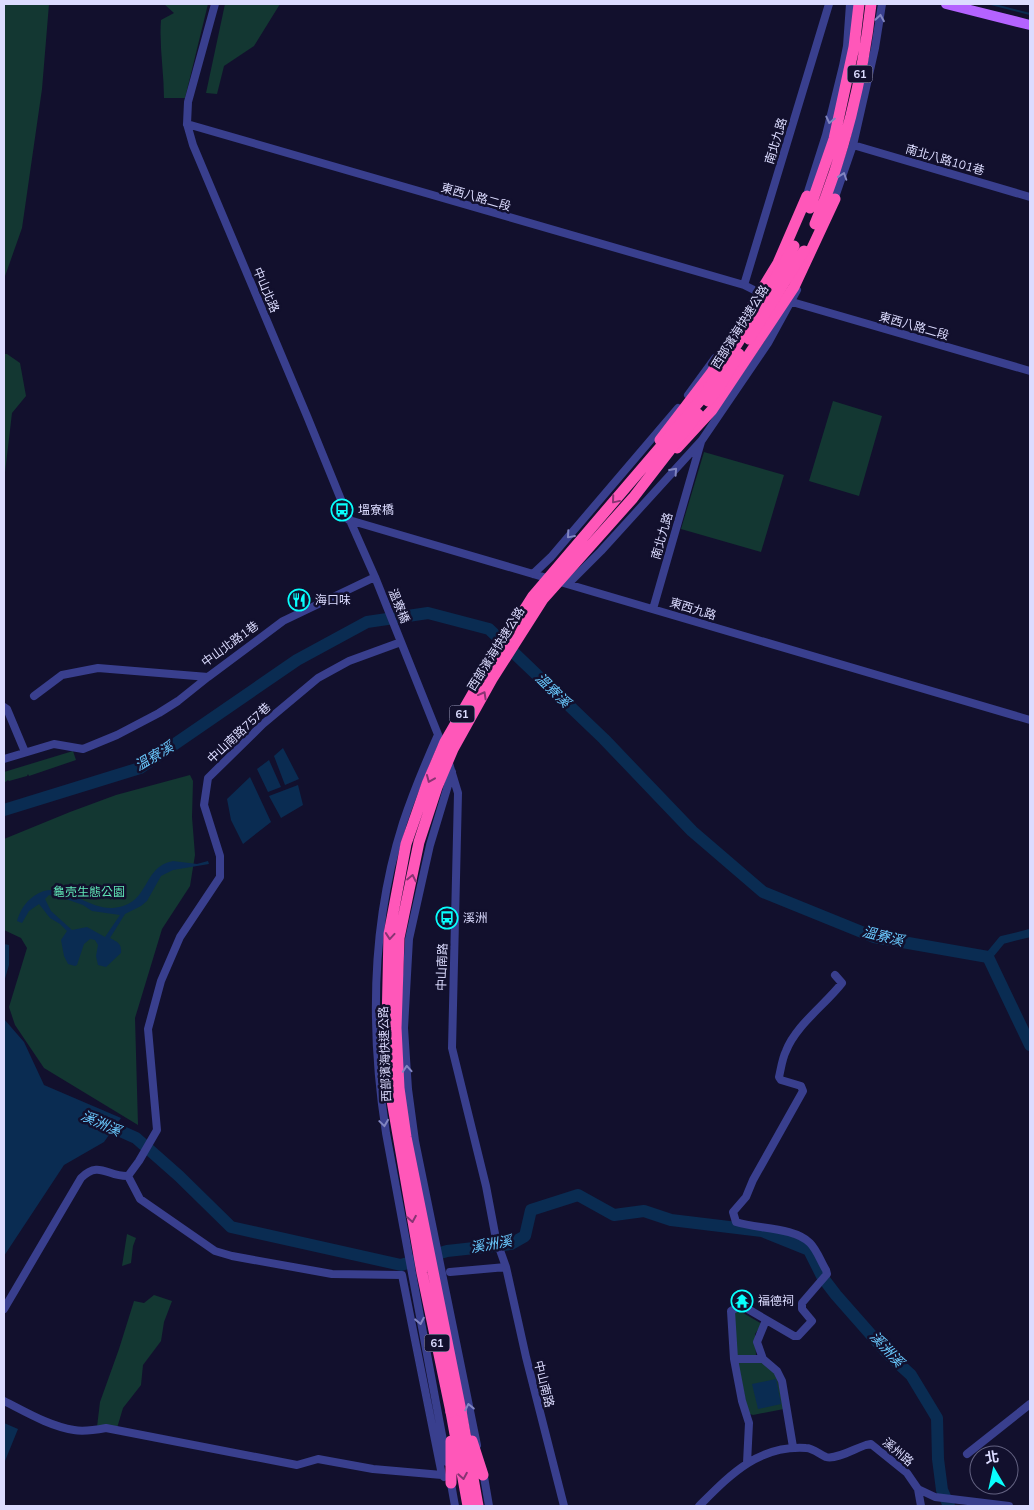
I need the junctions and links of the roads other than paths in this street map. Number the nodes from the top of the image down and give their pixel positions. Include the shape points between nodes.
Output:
1 (214, 4) edge
2 (829, 4) edge
3 (850, 4) edge
4 (859, 4) edge
5 (871, 4) edge
6 (882, 4) edge
7 (946, 4) edge
8 (1030, 25) edge
9 (187, 124) junction
10 (843, 143) junction
11 (807, 196) junction
12 (1030, 197) edge
13 (835, 199) junction
14 (799, 248) junction
15 (744, 285) junction
16 (758, 292) junction
17 (792, 302) junction
18 (1030, 371) edge
19 (702, 440) junction
20 (628, 485) junction
21 (633, 498) junction
22 (349, 520) junction
23 (533, 574) junction
24 (375, 577) junction
25 (569, 583) junction
26 (653, 609) junction
27 (401, 642) junction
28 (208, 677) junction
29 (34, 696) dead end
30 (4, 708) edge
31 (1030, 720) edge
32 (438, 735) junction
33 (25, 752) junction
34 (4, 759) edge
35 (452, 772) junction
36 (835, 975) dead end
37 (128, 1176) junction
38 (506, 1267) junction
39 (450, 1272) dead end
40 (4, 1309) edge
41 (766, 1320) junction
42 (734, 1359) junction
43 (763, 1359) junction
44 (4, 1401) edge
45 (1030, 1404) edge
46 (456, 1411) junction
47 (793, 1447) junction
48 (968, 1454) dead end
49 (747, 1463) junction
50 (483, 1475) junction
51 (447, 1479) junction
52 (918, 1489) junction
53 (455, 1506) edge
54 (468, 1506) edge
55 (478, 1506) edge
56 (489, 1506) edge
57 (564, 1506) edge
58 (699, 1506) edge
59 (921, 1506) edge
60 (1009, 1506) edge

1 - 9 street, 中山北路 via 188,102
2 - 15 street, 南北九路
3 -> 11 street via 846,52 826,136
4 - 10 highway, 西部濱海快速公路 / 61
5 - 10 highway, 西部濱海快速公路 / 61 via 866,47
10 -> 6 street via 875,48
7 - 8 main road
9 - 15 street, 東西八路二段
9 - 22 street, 中山北路
10 - 12 street, 南北八路101巷
13 -> 10 street
10 - 14 highway, 西部濱海快速公路 / 61 via 808,213
11 - 16 street
11 - 20 highway via 778,264 712,372
13 - 17 street
13 - 21 highway via 794,287 762,337 712,410
14 - 20 highway, 西部濱海快速公路 / 61, bridge via 704,396
14 - 21 highway, 西部濱海快速公路 / 61, bridge via 720,386
15 - 16 street, 東西八路二段
16 -> 23 street via 723,346 659,432 551,558
17 - 18 street, 東西八路二段
17 - 19 street
25 -> 19 street
19 - 26 street, 南北九路
20 -> 46 highway, 西部濱海快速公路 / 61, bridge via 533,596 446,742 406,844 389,934 387,1026 390,1089 422,1273
46 -> 21 highway, 西部濱海快速公路 / 61, bridge via 399,1088 396,1028 399,938 419,842 453,749 492,679 543,599
22 - 23 street, 東西九路
22 - 24 street, 中山北路
23 - 25 street, 東西九路
24 - 27 street, 溫寮橋
24 - 28 street, 中山北路1巷 via 283,621
25 - 26 street, 東西九路
26 - 31 street, 東西九路
27 - 32 street, 中山南路
27 - 37 street, 中山南路757巷 via 349,660 318,678 263,724 208,778 204,805 220,856 220,877 180,936 161,981 148,1029 157,1130
28 - 29 street, 中山北路1巷 via 98,668 62,676
28 - 33 street via 159,713 83,749 54,744
30 - 33 street
32 - 35 street, 中山南路
32 -> 51 street via 403,824 391,869 378,948 375,1036 379,1090
33 - 34 street
35 - 38 street, 中山南路 via 458,793 452,1048 496,1239
50 -> 35 street via 415,1141 404,1028 409,940 430,845
36 - 41 street via 842,983 797,1031 786,1051 779,1077 801,1086 803,1091 746,1197 733,1212 736,1222 781,1230 810,1243 826,1270 827,1274 802,1303 802,1309 812,1321 798,1336
37 - 40 street via 96,1169 81,1178
37 - 51 street via 140,1199 215,1251 332,1274 402,1275
38 - 39 street
38 - 57 street, 中山南路
41 - 42 street via 741,1305 732,1311
41 - 43 street via 757,1342
42 - 43 street
42 - 49 street via 749,1424
43 - 47 street via 777,1371 782,1381
44 - 51 street via 37,1418 74,1431 106,1428 297,1465 318,1459
45 - 48 street
46 - 50 highway
46 - 51 highway
46 -> 54 highway, 西部濱海快速公路 / 61
46 - 55 highway, 西部濱海快速公路 / 61
47 - 49 street, 溪州路
47 - 52 street, 溪州路 via 809,1448 833,1458 871,1444 907,1473
49 - 58 street, 溪州路
50 - 56 street
51 - 53 street
52 - 59 street
52 - 60 street via 935,1497

